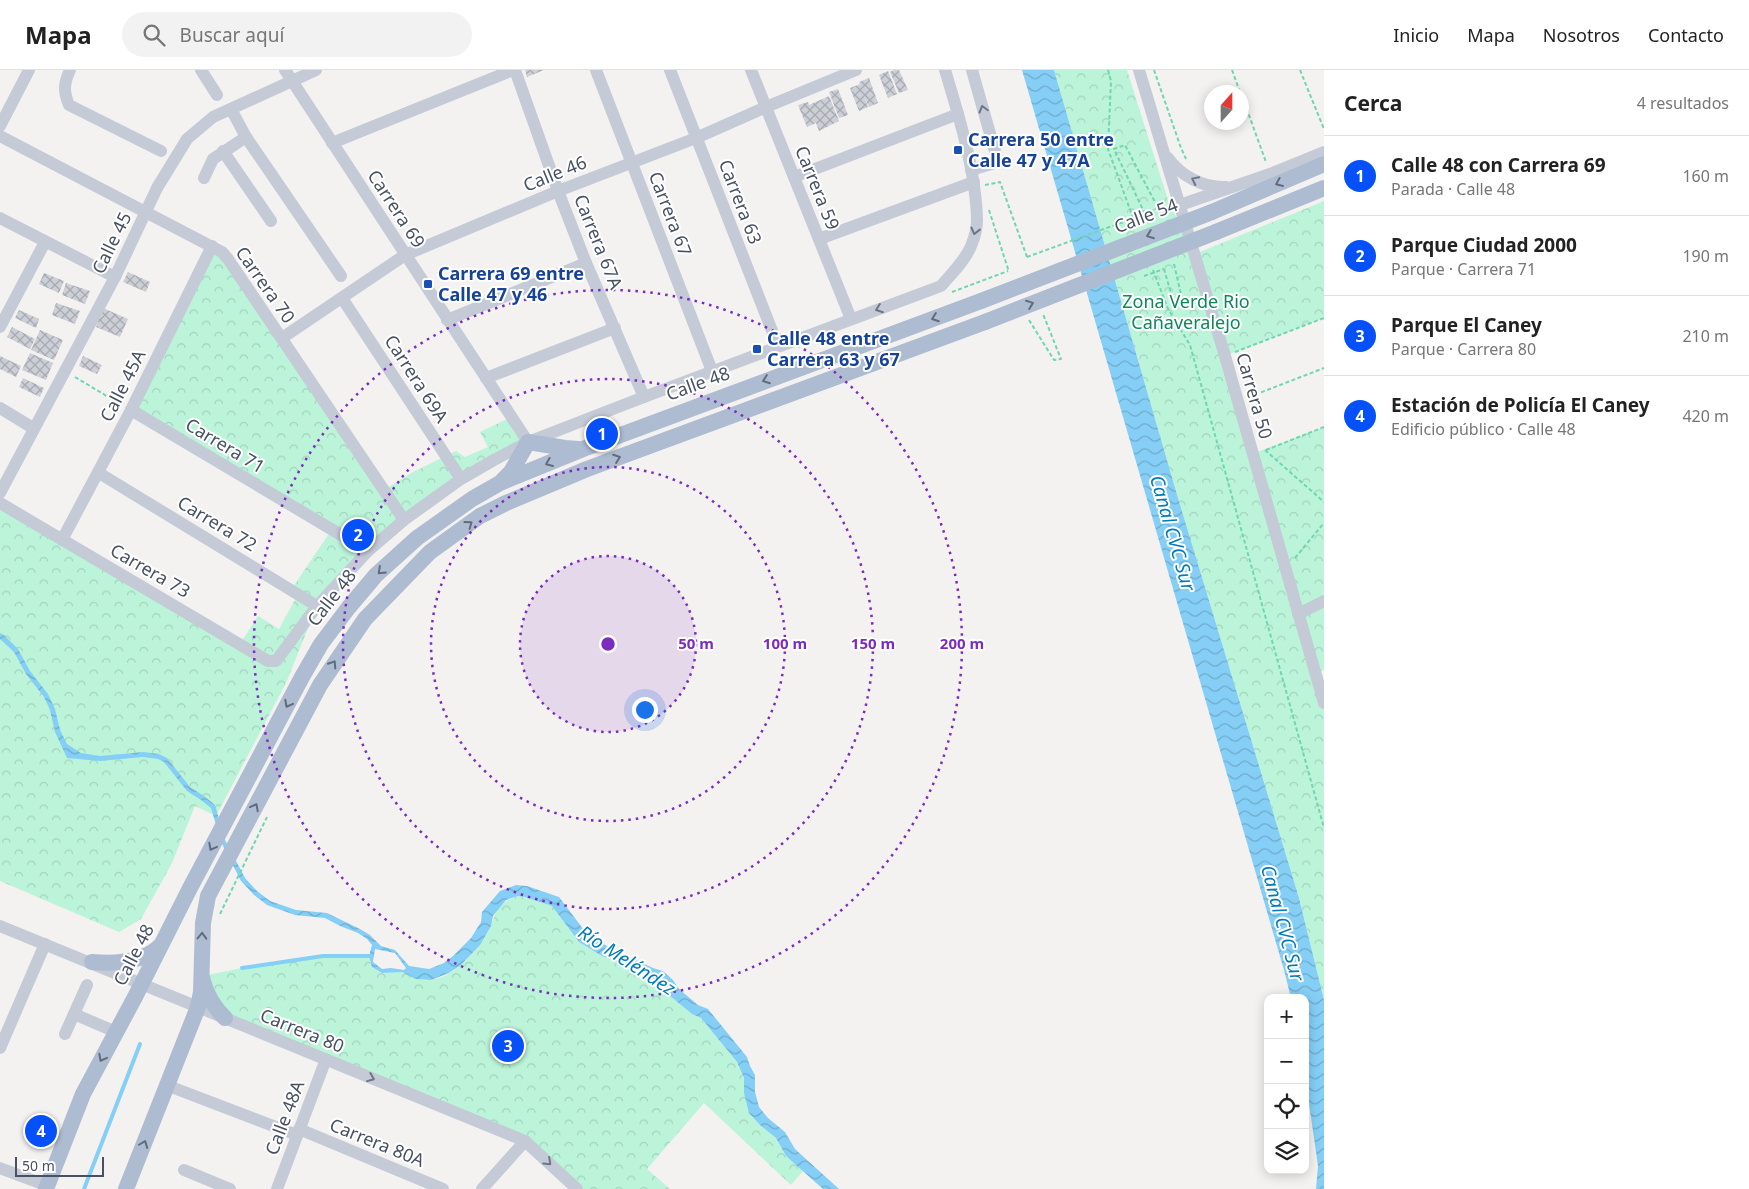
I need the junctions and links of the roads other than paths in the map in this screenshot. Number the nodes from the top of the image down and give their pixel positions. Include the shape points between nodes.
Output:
1 (29, 70) edge
2 (70, 70) edge
3 (201, 70) edge
4 (316, 70) edge
5 (514, 70) edge
6 (596, 70) edge
7 (670, 70) edge
8 (751, 70) edge
9 (855, 70) edge
10 (945, 70) edge
11 (972, 70) edge
12 (1139, 70) edge
13 (288, 75) edge
14 (217, 95) dead end
15 (766, 107) junction
16 (230, 109) junction
17 (958, 114) junction
18 (0, 126) edge
19 (0, 136) edge
20 (246, 137) junction
21 (696, 138) junction
22 (332, 143) junction
23 (161, 151) dead end
24 (223, 151) junction
25 (1164, 151) junction
26 (1324, 152) edge
27 (631, 161) junction
28 (1324, 164) edge
29 (794, 177) junction
30 (204, 178) dead end
31 (973, 180) junction
32 (1236, 186) junction
33 (1324, 188) edge
34 (558, 191) junction
35 (1179, 201) junction
36 (146, 213) junction
37 (0, 218) edge
38 (271, 221) dead end
39 (819, 239) junction
40 (45, 242) junction
41 (212, 246) junction
42 (406, 255) junction
43 (586, 263) junction
44 (341, 276) dead end
45 (115, 278) junction
46 (342, 298) junction
47 (981, 301) joint
48 (851, 319) junction
49 (448, 320) junction
50 (0, 327) edge
51 (615, 328) junction
52 (282, 338) junction
53 (778, 346) junction
54 (712, 371) junction
55 (486, 378) junction
56 (644, 396) junction
57 (0, 408) edge
58 (131, 410) junction
59 (33, 428) junction
60 (528, 442) junction
61 (583, 448) junction
62 (99, 473) junction
63 (460, 479) junction
64 (500, 483) junction
65 (0, 493) edge
66 (0, 503) edge
67 (404, 520) junction
68 (62, 540) junction
69 (368, 551) junction
70 (1324, 602) edge
71 (317, 606) junction
72 (1298, 614) junction
73 (282, 655) joint
74 (1324, 703) edge
75 (0, 926) edge
76 (45, 944) junction
77 (161, 945) junction
78 (92, 962) junction
79 (202, 976) junction
80 (141, 984) junction
81 (87, 985) dead end
82 (198, 1007) junction
83 (74, 1014) junction
84 (225, 1018) junction
85 (116, 1032) junction
86 (65, 1034) dead end
87 (0, 1048) edge
88 (326, 1059) junction
89 (166, 1085) junction
90 (298, 1132) junction
91 (526, 1141) junction
92 (0, 1168) edge
93 (184, 1170) dead end
94 (47, 1187) edge
95 (126, 1189) edge
96 (230, 1189) edge
97 (276, 1189) edge
98 (442, 1189) edge
99 (482, 1189) edge
100 (577, 1189) edge

1 - 18 street
2 - 23 street via 65,81 69,105
3 - 14 street
4 - 13 street, Calle 45
5 - 22 street
5 - 34 street, Carrera 67A
6 - 27 street, Carrera 67
7 - 21 street, Carrera 63
8 - 15 street, Carrera 59
9 - 15 street, Calle 46
10 - 17 street
31 -> 11 street via 998,162
12 - 25 street, Carrera 50
13 - 16 street, Calle 45
13 - 22 street, Carrera 69
15 - 21 street, Calle 46
15 - 29 street, Carrera 59
16 - 20 street
16 - 36 street, Calle 45 via 213,117 187,139
17 - 29 street
17 - 31 street
19 - 36 street, Carrera 70
20 - 24 street
20 - 44 street
21 - 27 street, Calle 46
21 - 53 street, Carrera 63
22 - 42 street, Carrera 69
24 - 30 street via 213,159
24 - 38 street
32 -> 25 street via 1209,186 1196,182 1172,164
25 - 35 street, Carrera 50
26 - 32 street, Calle 54
27 - 34 street, Calle 46
27 - 54 street, Carrera 67
28 -> 47 main road, Calle 54, bridge via 1212,212
29 - 39 street, Carrera 59
31 - 39 street
31 -> 48 street, Calle 48 via 977,222 971,247 941,286
32 - 35 street, Calle 54
79 -> 33 main road, bridge via 203,924 208,896 320,685 365,619 430,552 480,516 586,469 985,322
34 - 42 street, Calle 46
34 - 43 street, Carrera 67A
35 - 72 street, Carrera 50
36 - 41 street, Carrera 70
36 - 45 street, Calle 45
37 - 40 street
39 - 48 street, Carrera 59
40 - 45 street
40 - 50 street
41 - 52 street, Carrera 70 via 228,259
41 - 58 street, Calle 45A
42 - 46 street, Calle 46
42 - 49 street, Carrera 69
43 - 49 street
43 - 51 street, Carrera 67A
45 - 59 street, Calle 45
46 - 52 street, Calle 46
46 - 63 street, Carrera 69A
47 -> 61 main road, Calle 48
48 - 53 street, Calle 48
49 - 55 street, Carrera 69
51 - 55 street
51 - 56 street, Carrera 67A
52 - 67 street, Carrera 70
53 - 54 street, Calle 48
54 - 56 street, Calle 48
55 - 60 street, Carrera 69
56 - 60 street, Calle 48
57 - 59 street
58 - 62 street, Calle 45A
58 - 69 street, Carrera 71
59 - 65 street, Calle 45
60 - 61 main road
60 - 63 street, Calle 48
60 - 64 main road via 511,472
61 -> 64 main road, Calle 48
62 - 68 street, Calle 45A
62 - 71 street, Carrera 72
63 - 67 street, Calle 48
64 -> 77 main road, Calle 48 via 417,538 376,575 321,644
66 - 68 street, Carrera 73
67 - 69 street, Calle 48
68 - 73 street, Carrera 73 via 268,661 276,661
69 - 71 street, Calle 48
70 - 72 street
71 - 73 street, Calle 48
72 - 74 street, Carrera 50
75 - 76 street, Carrera 80
76 - 78 street, Carrera 80
76 - 87 street
77 - 78 main road via 135,960
77 - 80 main road, Calle 48
78 - 80 street, Carrera 80
79 - 82 main road
79 - 84 main road via 206,994
80 - 82 street, Carrera 80
80 - 85 main road, Calle 48
81 - 83 street
82 - 84 street, Carrera 80
82 - 89 main road
83 - 85 street
83 - 86 street
84 - 88 street, Carrera 80
85 -> 94 main road, Calle 48 via 83,1094
88 - 90 street, Calle 48A
88 -> 91 street, Carrera 80
89 - 90 street, Carrera 80A
95 -> 89 main road
90 - 97 street, Calle 48A
90 - 98 street, Carrera 80A
91 - 99 street
91 -> 100 street, Carrera 80
92 - 94 street
93 - 96 street

